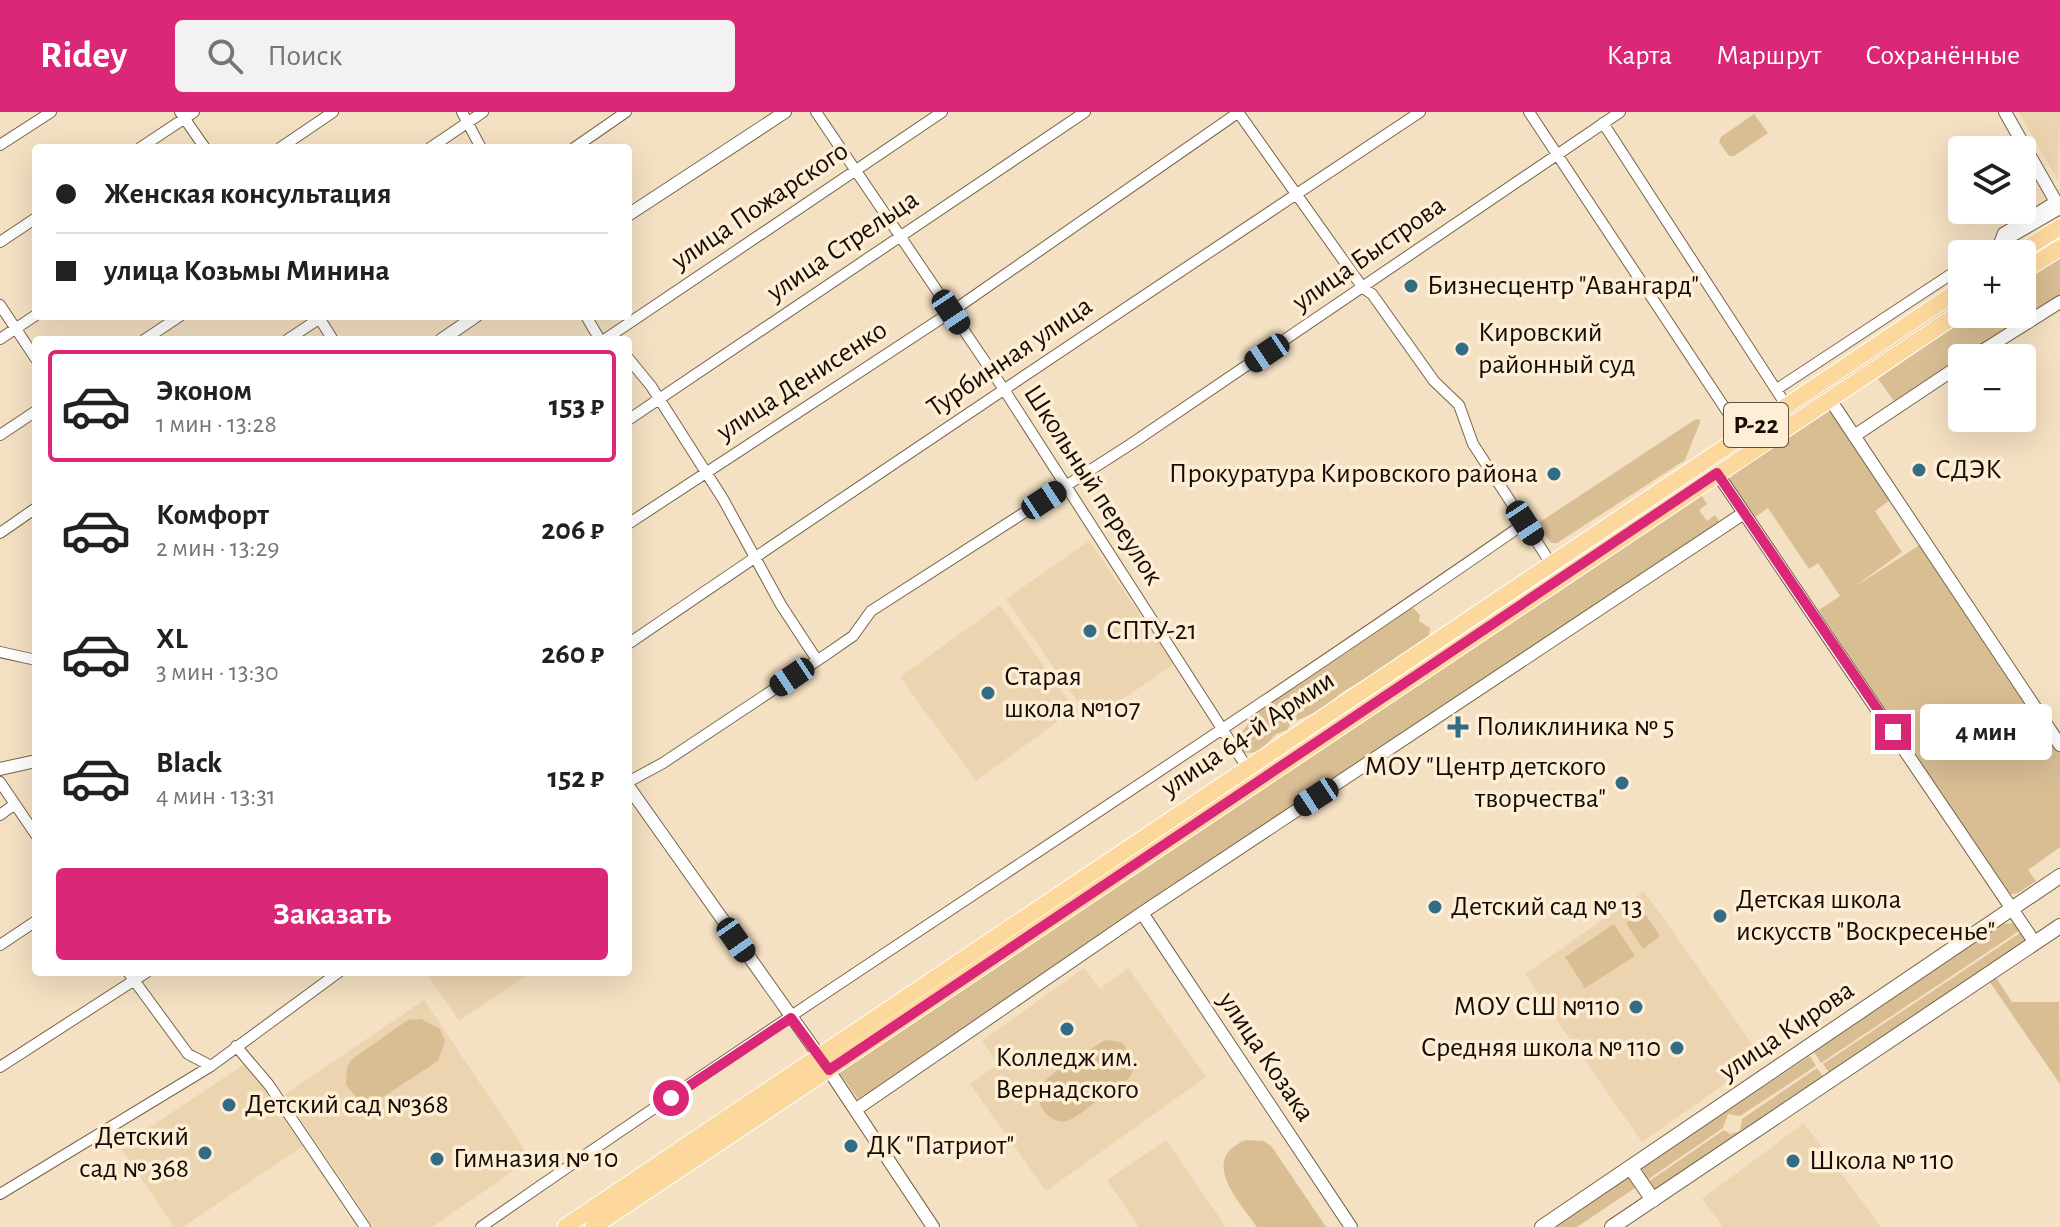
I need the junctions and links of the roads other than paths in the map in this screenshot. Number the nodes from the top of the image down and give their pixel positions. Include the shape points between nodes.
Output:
1 (51, 112) edge
2 (333, 112) edge
3 (483, 112) edge
4 (626, 112) edge
5 (785, 112) edge
6 (816, 112) edge
7 (942, 112) edge
8 (1085, 112) edge
9 (1239, 112) edge
10 (1420, 112) edge
11 (1529, 112) edge
12 (1620, 112) edge
13 (2005, 112) edge
14 (186, 114) edge
15 (465, 117) edge
16 (1603, 123) junction
17 (145, 144) edge
18 (203, 144) edge
19 (286, 144) edge
20 (435, 144) edge
21 (479, 144) edge
22 (580, 144) edge
23 (0, 145) edge
24 (1556, 153) junction
25 (854, 172) junction
26 (1296, 194) junction
27 (2059, 206) edge
28 (632, 212) edge
29 (32, 221) edge
30 (2060, 227) edge
31 (901, 237) junction
32 (2001, 240) edge
33 (0, 242) edge
34 (2036, 242) edge
35 (2060, 248) edge
36 (2036, 263) edge
37 (1948, 276) edge
38 (1363, 288) junction
39 (1948, 297) edge
40 (2060, 302) edge
41 (0, 305) edge
42 (951, 312) junction
43 (32, 318) edge
44 (174, 320) edge
45 (316, 320) edge
46 (470, 320) edge
47 (590, 320) edge
48 (1948, 320) edge
49 (16, 328) junction
50 (150, 336) edge
51 (293, 336) edge
52 (447, 336) edge
53 (604, 336) edge
54 (611, 336) edge
55 (0, 339) edge
56 (1993, 344) edge
57 (32, 353) edge
58 (632, 363) edge
59 (1948, 373) edge
60 (1777, 389) junction
61 (1005, 391) junction
62 (1829, 398) junction
63 (658, 399) junction
64 (1786, 405) junction
65 (32, 414) edge
66 (632, 417) edge
67 (1742, 434) junction
68 (0, 435) edge
69 (1854, 436) junction
70 (705, 473) junction
71 (1717, 473) junction
72 (1066, 486) junction
73 (32, 511) edge
74 (1744, 513) junction
75 (632, 521) edge
76 (1525, 523) junction
77 (0, 533) edge
78 (757, 555) junction
79 (1557, 572) junction
80 (632, 641) edge
81 (0, 652) edge
82 (32, 659) edge
83 (817, 660) junction
84 (1406, 661) junction
85 (1416, 676) junction
86 (1222, 731) junction
87 (2060, 745) edge
88 (32, 762) edge
89 (1246, 766) junction
90 (0, 769) edge
91 (0, 782) edge
92 (632, 782) edge
93 (632, 790) edge
94 (15, 804) junction
95 (0, 815) edge
96 (32, 829) edge
97 (2060, 876) edge
98 (2013, 909) junction
99 (1142, 913) junction
100 (32, 924) edge
101 (2060, 926) edge
102 (2035, 943) junction
103 (0, 945) edge
104 (131, 976) edge
105 (333, 976) edge
106 (791, 1018) junction
107 (236, 1046) junction
108 (818, 1054) junction
109 (211, 1066) junction
110 (0, 1067) edge
111 (829, 1070) junction
112 (855, 1110) junction
113 (1631, 1168) junction
114 (0, 1194) edge
115 (1653, 1200) junction
116 (365, 1227) edge
117 (481, 1227) edge
118 (565, 1227) edge
119 (593, 1227) edge
120 (933, 1227) edge
121 (1351, 1227) edge
122 (1542, 1227) edge
123 (1612, 1227) edge

1 - 23 street
2 - 19 street
3 - 15 street
4 - 22 street
5 - 28 street
6 - 25 street, Школьный переулок
7 - 25 street, улица Пожарского
8 - 31 street, улица Стрельца
9 - 26 street
9 - 42 street, улица Денисенко
10 - 26 street, Турбинная улица
11 - 24 street
12 - 16 street, улица Быстрова
13 - 27 street
14 - 17 street
14 - 18 street
15 - 20 street
15 - 21 street
16 - 24 street, улица Быстрова
16 - 60 street
24 - 38 street, улица Быстрова
24 - 67 street
25 - 31 street, Школьный переулок
25 - 54 street, улица Пожарского
26 - 38 street
26 - 61 street, Турбинная улица via 1074,339
27 - 32 street via 2003,233
29 - 33 street
30 - 34 highway
31 - 42 street, Школьный переулок
31 - 63 street, улица Стрельца
35 - 36 highway
37 - 60 street
38 - 72 street, улица Быстрова
38 - 76 street via 1434,381 1459,405 1473,444
39 - 64 highway, улица 64-й Армии / Р-22
40 - 56 street
41 - 49 street
42 - 61 street, Школьный переулок
42 - 70 street, улица Денисенко
43 - 49 street
44 - 50 street
45 - 51 street
46 - 52 street
47 - 53 street
48 - 62 highway, улица 64-й Армии / Р-22
49 - 55 street
49 - 57 street
58 - 63 street
59 - 69 street
60 - 64 street
61 - 72 street, Школьный переулок
61 - 78 street, Турбинная улица
62 - 69 street
62 - 71 highway, улица 64-й Армии / Р-22
63 - 66 street, улица Стрельца
63 - 70 street
64 - 67 highway, улица 64-й Армии / Р-22
65 - 68 street
67 - 79 highway, улица 64-й Армии / Р-22
69 - 87 street
70 - 75 street, улица Денисенко
70 - 78 street
71 - 74 street
71 - 79 highway, улица 64-й Армии / Р-22
72 - 83 street, улица Быстрова via 871,611 853,636
72 - 86 street, Школьный переулок
73 - 77 street
74 - 98 street
74 - 99 street
76 - 79 street
76 - 86 street, улица 64-й Армии
78 - 80 street, Турбинная улица
78 - 83 street
79 - 84 highway, улица 64-й Армии / Р-22
79 - 85 highway, улица 64-й Армии / Р-22
81 - 82 street
83 - 92 street, улица Быстрова
84 - 85 highway
84 - 89 highway, улица 64-й Армии / Р-22
85 - 111 highway, улица 64-й Армии / Р-22
86 - 89 street, Школьный переулок
86 - 106 street, улица 64-й Армии
88 - 90 street
89 - 108 highway, улица 64-й Армии / Р-22
91 - 94 street
93 - 106 street
94 - 95 street
94 - 96 street
97 - 98 main road, улица Кирова
98 - 102 street
98 - 113 main road, улица Кирова
99 - 112 street
99 - 121 street, улица Козака
100 - 103 street
101 - 102 main road
102 - 115 main road
104 - 109 street via 188,1054
104 - 110 street
105 - 107 street
106 - 108 street
106 - 117 street, улица 64-й Армии
107 - 109 street
107 - 116 street via 269,1085
108 - 111 street
108 - 118 highway, улица 64-й Армии / Р-22
109 - 114 street
111 - 112 street
111 - 119 highway, улица 64-й Армии / Р-22
112 - 120 street
113 - 115 main road
113 - 122 main road, улица Кирова
115 - 123 main road

